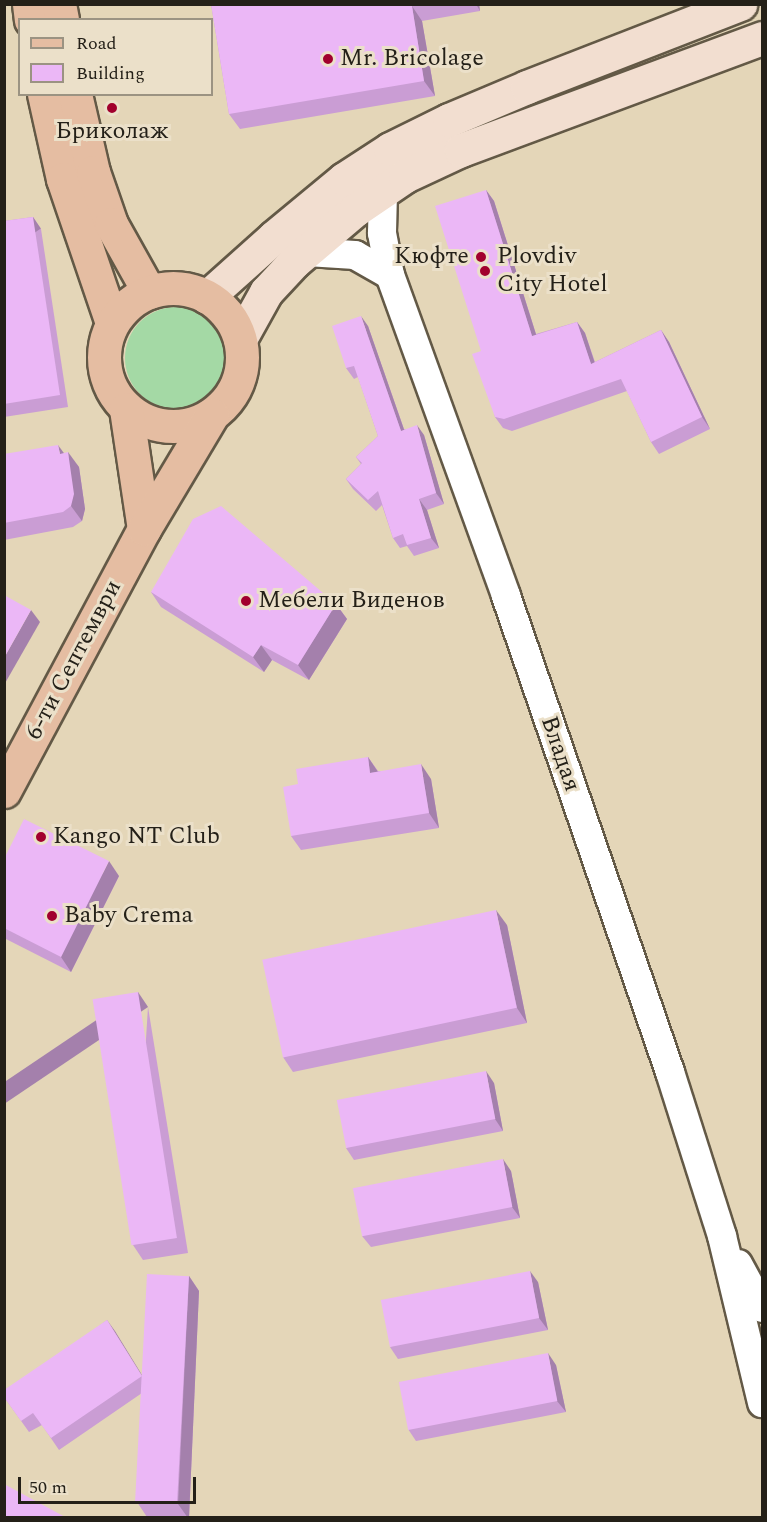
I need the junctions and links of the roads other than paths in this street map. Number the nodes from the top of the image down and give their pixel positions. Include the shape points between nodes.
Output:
1 (740, 4) edge
2 (762, 38) edge
3 (44, 96) edge
4 (75, 96) edge
5 (383, 192) junction
6 (307, 252) junction
7 (390, 275) junction
8 (148, 292) junction
9 (207, 297) junction
10 (112, 323) junction
11 (240, 339) junction
12 (126, 409) junction
13 (212, 415) junction
14 (144, 529) junction
15 (4, 790) edge
16 (722, 1236) junction
17 (762, 1308) edge
18 (762, 1403) edge

1 - 9 street via 527,87 390,149 344,179
2 - 5 street via 461,150 405,176
3 - 10 main road via 63,179
4 - 8 main road via 93,172 111,225
5 - 6 street via 355,210
5 - 7 street, Владая via 382,233
6 - 7 street via 355,255
6 - 11 street via 266,292
7 - 16 street, Владая via 506,596 670,1072
8 - 9 main road via 178,288
8 - 10 main road via 122,310
9 - 11 main road via 228,314
10 - 12 main road via 106,337 104,368 116,397
11 - 13 main road via 242,367 238,381 224,405
12 - 13 main road via 138,418 168,427 199,422
12 - 14 main road
13 - 14 main road, 6-ти Септември
14 - 15 main road, 6-ти Септември
16 - 17 street, Владая
16 - 18 street, Владая

